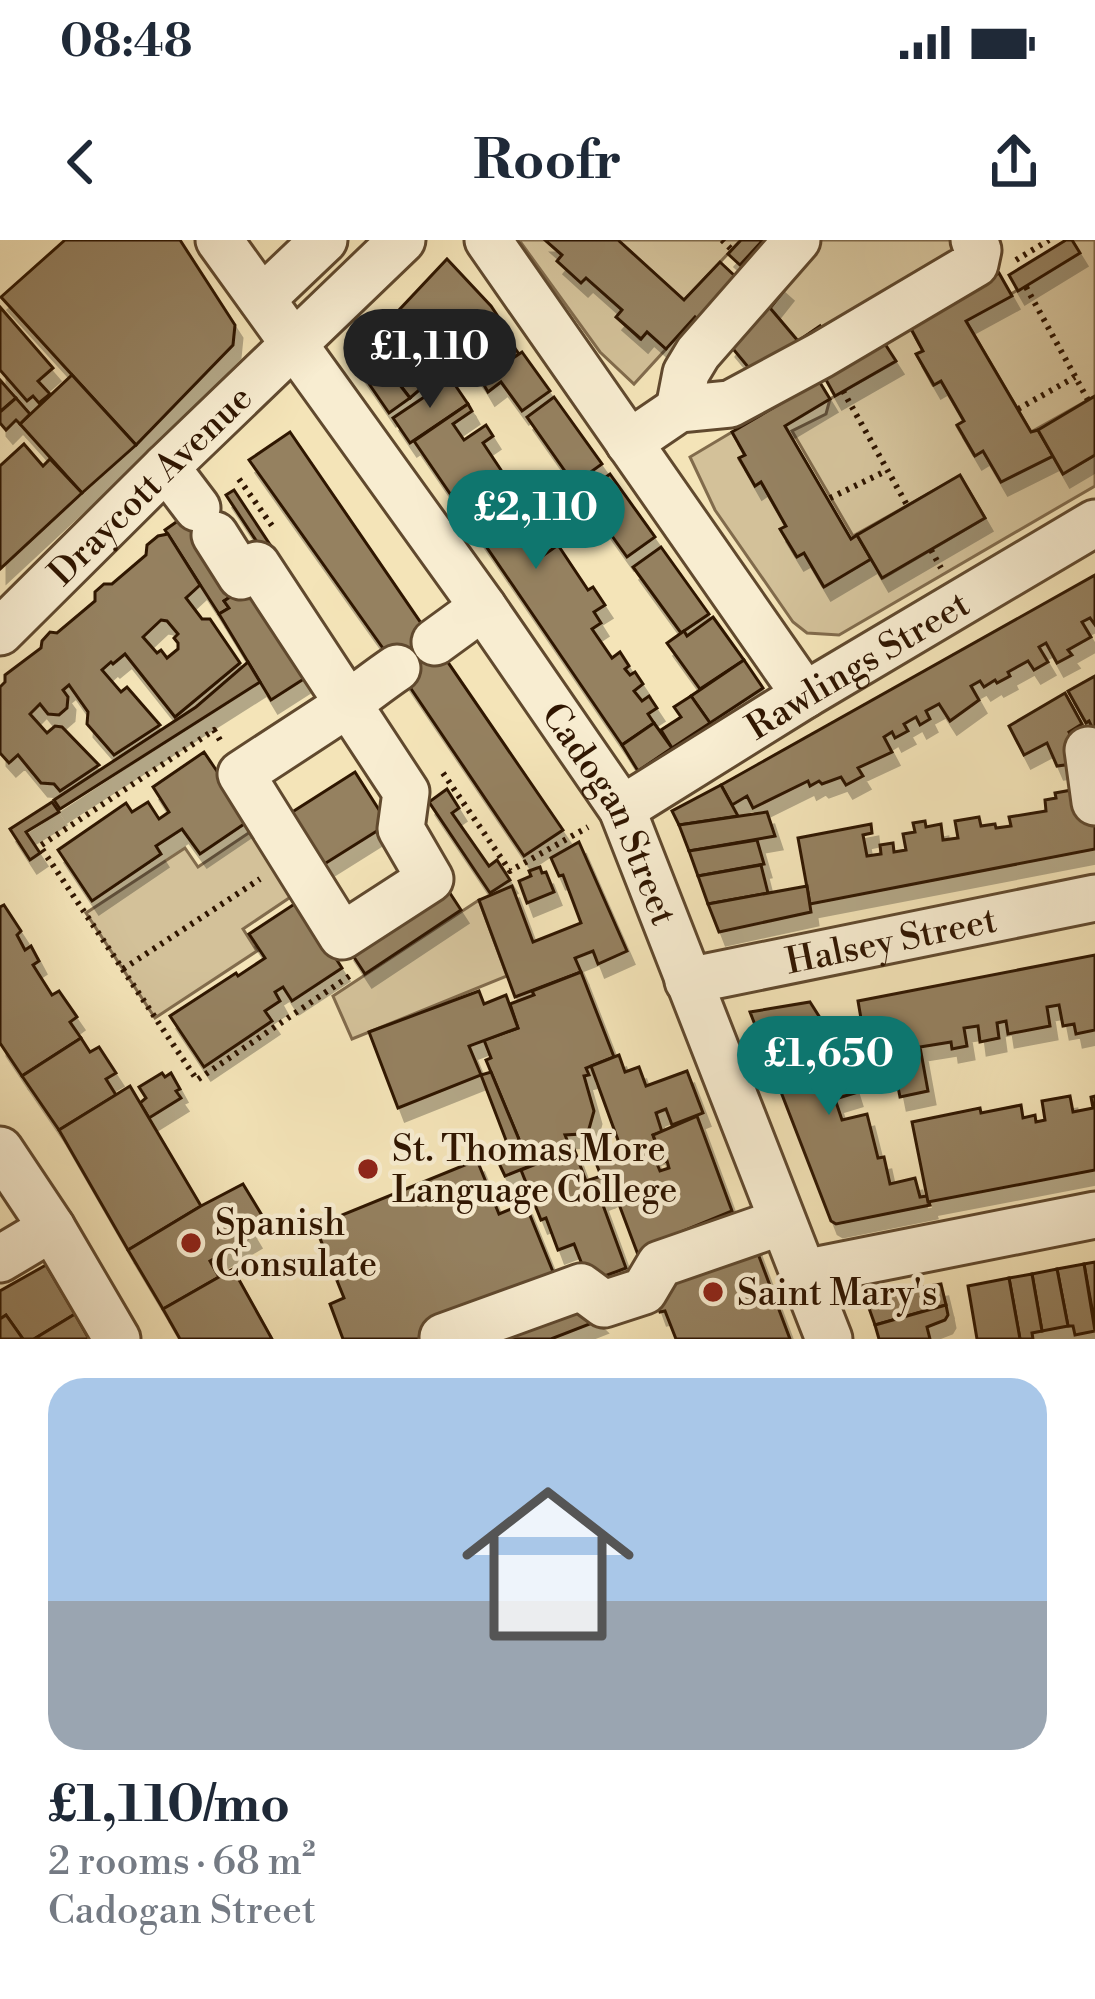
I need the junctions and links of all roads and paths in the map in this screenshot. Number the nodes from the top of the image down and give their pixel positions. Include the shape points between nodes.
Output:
1 (219, 240) edge
2 (324, 240) edge
3 (402, 240) edge
4 (488, 240) edge
5 (722, 240) edge
6 (797, 240) edge
7 (974, 240) edge
8 (733, 250) dead end
9 (1026, 287) dead end
10 (262, 299) junction
11 (294, 344) junction
12 (1075, 377) junction
13 (843, 392) dead end
14 (1088, 400) dead end
15 (1018, 409) dead end
16 (679, 410) junction
17 (629, 443) junction
18 (166, 466) junction
19 (887, 470) junction
20 (830, 499) dead end
21 (907, 505) dead end
22 (1095, 523) edge
23 (931, 550) dead end
24 (945, 574) dead end
25 (483, 607) junction
26 (0, 632) edge
27 (434, 642) dead end
28 (397, 668) dead end
29 (805, 695) junction
30 (347, 704) junction
31 (1088, 750) dead end
32 (241, 774) junction
33 (1095, 802) edge
34 (622, 809) junction
35 (293, 857) junction
36 (510, 871) dead end
37 (1095, 898) edge
38 (342, 936) junction
39 (123, 969) junction
40 (688, 980) junction
41 (0, 1150) edge
42 (1095, 1215) edge
43 (781, 1222) junction
44 (52, 1228) junction
45 (0, 1259) edge
46 (802, 1273) junction
47 (443, 1337) edge
48 (117, 1339) edge
49 (829, 1339) edge

1 - 10 street, Cadogan Street
2 - 10 street
3 - 11 street, Draycott Avenue
4 - 17 street
5 - 8 path
6 - 16 street via 698,353
7 - 16 street via 975,264 821,355 730,404
9 - 12 path
10 - 11 street, Cadogan Street
11 - 18 street, Draycott Avenue
11 - 25 street, Cadogan Street
12 - 14 path
12 - 15 path
13 - 19 path
16 - 17 street
17 - 29 street
18 - 26 street, Draycott Avenue
18 - 30 street via 242,576 257,565
19 - 20 path
19 - 21 path
22 - 29 street, Rawlings Street
23 - 24 path
25 - 27 street
25 - 34 street, Cadogan Street
28 - 30 street
29 - 34 street, Rawlings Street
30 - 32 street
30 - 38 street via 406,792 401,829 430,879
31 - 33 street
32 - 35 street
32 - 39 path via 214,730 40,846
34 - 36 path
34 - 40 street, Cadogan Street
35 - 38 street
35 - 39 path
37 - 40 street, Halsey Street
38 - 39 path via 356,971 197,1080
40 - 43 street, Cadogan Street
41 - 44 street
42 - 46 street
43 - 46 street, Cadogan Street
43 - 47 street via 660,1264 644,1291 626,1298 604,1304 581,1287
44 - 45 street
44 - 48 street
46 - 49 street, Cadogan Street

